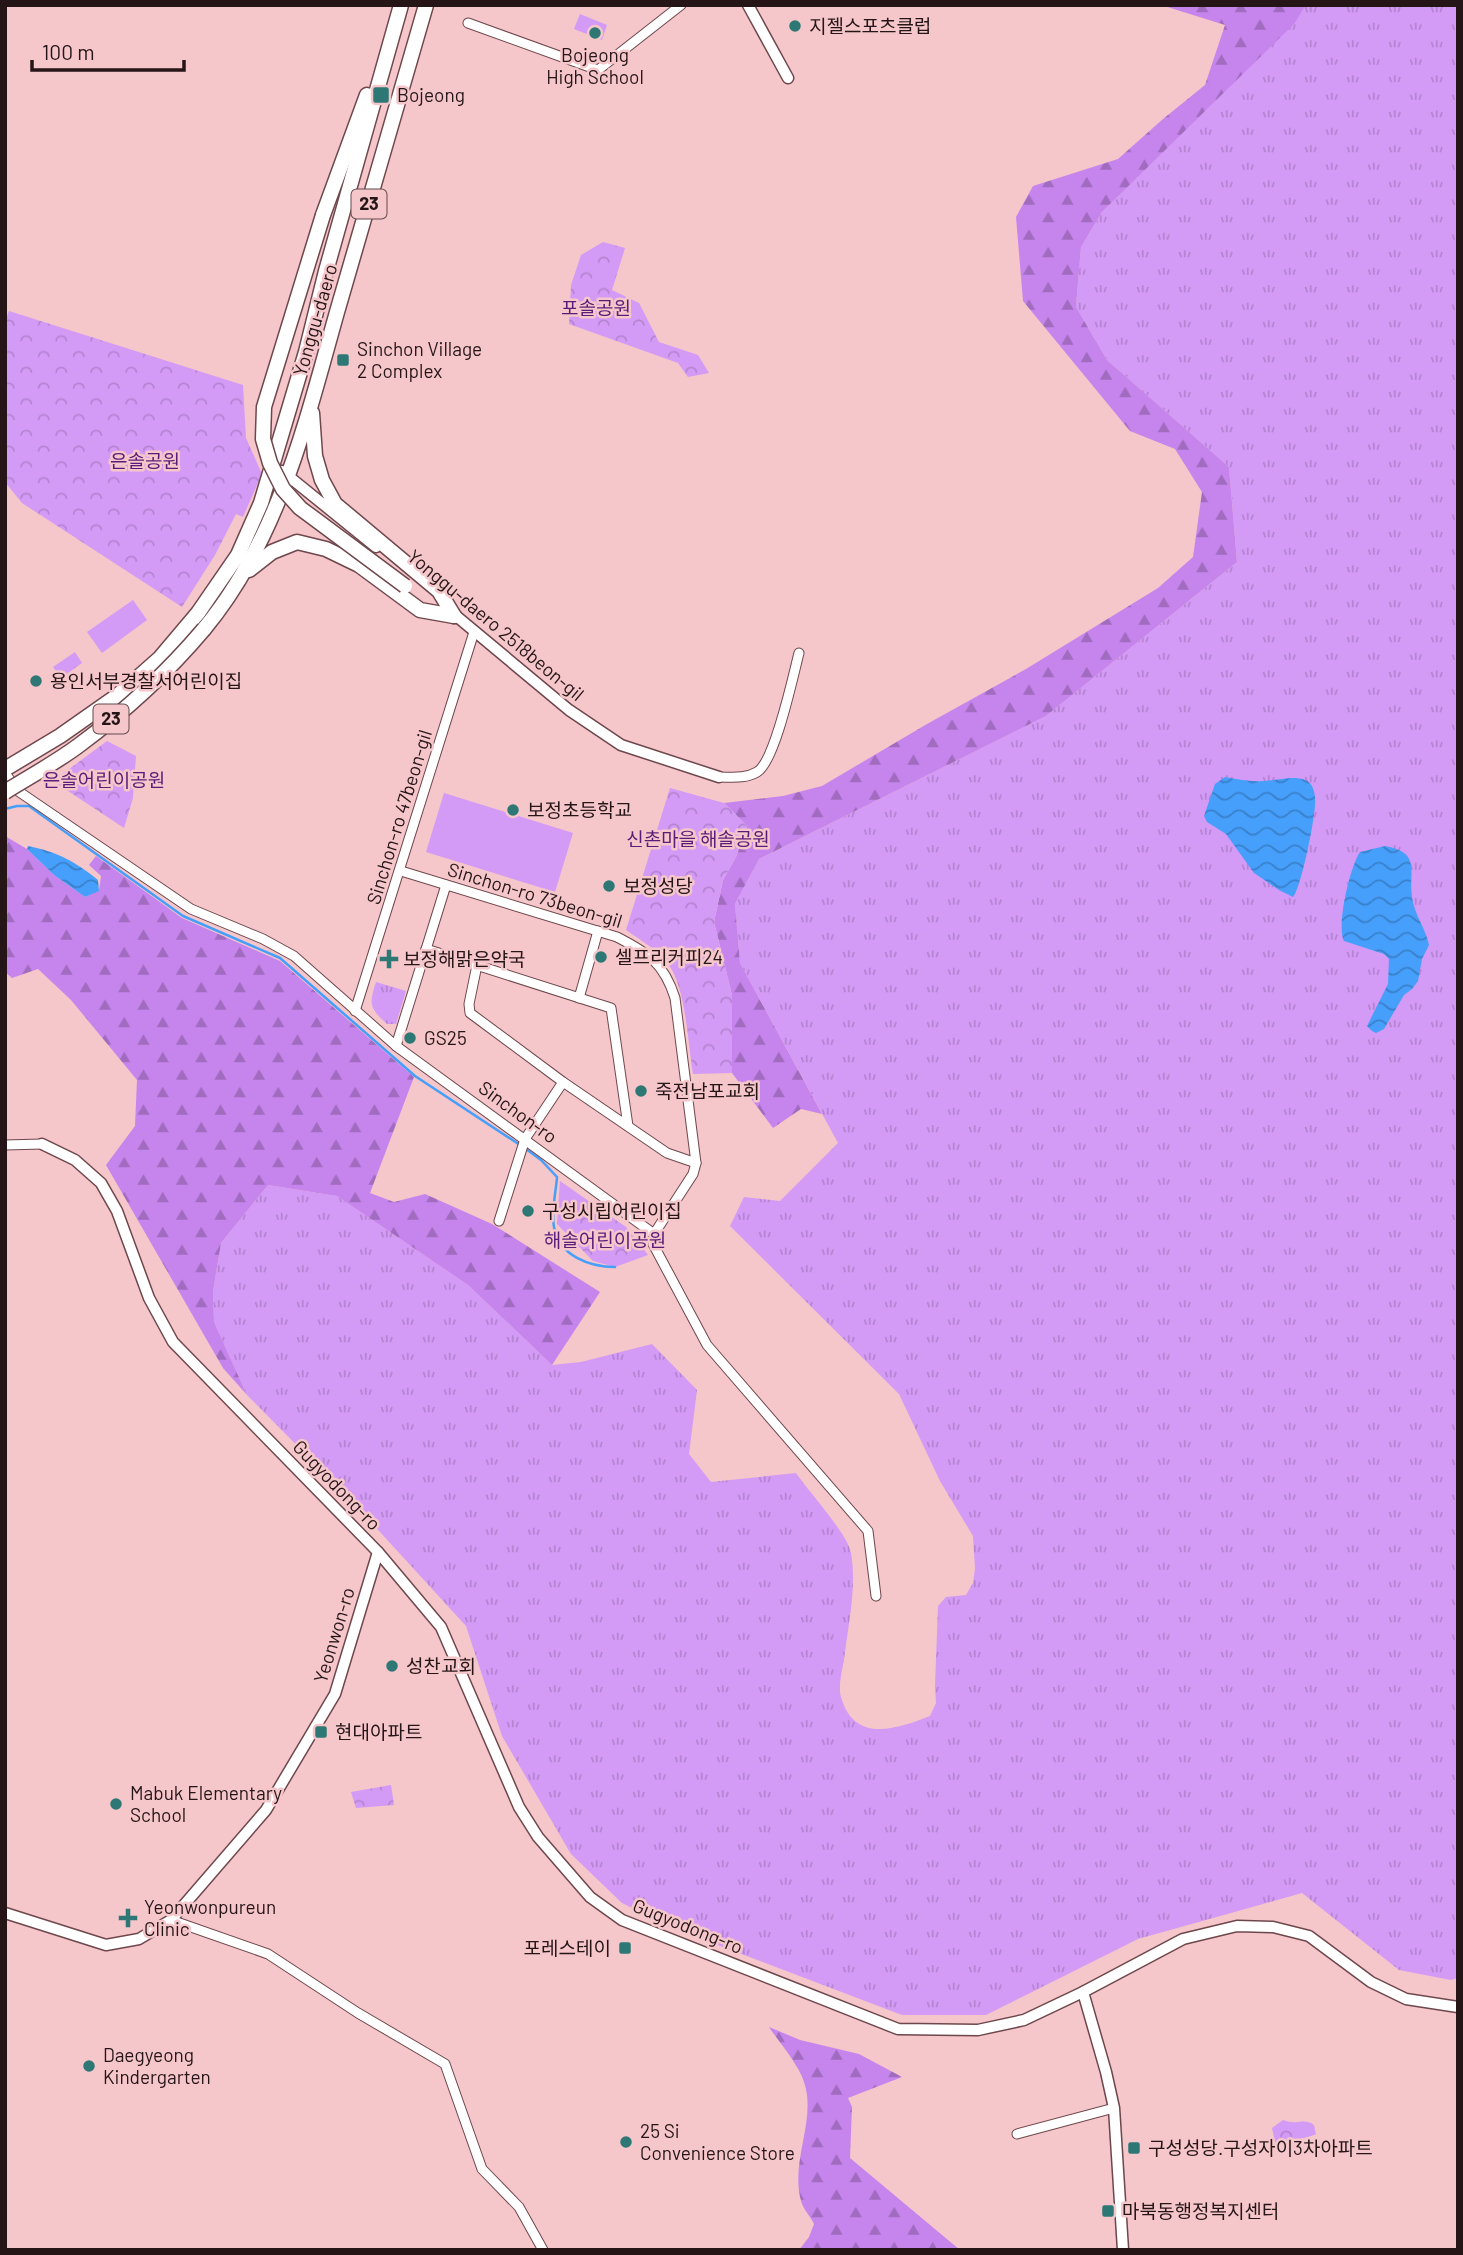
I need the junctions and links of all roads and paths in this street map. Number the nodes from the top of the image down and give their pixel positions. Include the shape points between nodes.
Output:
1 (401, 5) edge
2 (426, 5) edge
3 (681, 5) edge
4 (748, 5) edge
5 (396, 22) junction
6 (468, 23) dead end
7 (788, 78) dead end
8 (306, 352) junction
9 (311, 402) junction
10 (303, 429) junction
11 (272, 463) junction
12 (287, 475) junction
13 (252, 524) junction
14 (245, 573) junction
15 (236, 587) junction
16 (454, 616) junction
17 (474, 632) junction
18 (800, 653) dead end
19 (5, 771) edge
20 (719, 777) joint
21 (5, 792) edge
22 (401, 871) junction
23 (446, 885) junction
24 (598, 931) junction
25 (426, 949) junction
26 (477, 965) junction
27 (579, 998) junction
28 (355, 1011) junction
29 (396, 1046) junction
30 (563, 1082) junction
31 (628, 1126) junction
32 (525, 1139) junction
33 (42, 1144) joint
34 (5, 1145) edge
35 (696, 1163) junction
36 (499, 1222) dead end
37 (654, 1234) junction
38 (378, 1552) junction
39 (876, 1596) dead end
40 (5, 1913) edge
41 (171, 1920) junction
42 (1083, 1992) junction
43 (1458, 2007) edge
44 (1114, 2108) junction
45 (1017, 2134) dead end
46 (543, 2250) edge
47 (1123, 2250) edge

1 - 5 main road, Yonggu-daero / 23
2 - 9 main road, Yonggu-daero / 23
3 - 6 street via 598,70
4 - 7 street
5 - 8 main road, Yonggu-daero / 23
5 - 16 main road, bridge via 323,215 272,375 263,439 283,489 300,508 429,605
8 - 10 main road via 311,374 296,428
8 - 11 main road, Yonggu-daero / 23
9 - 10 main road, Yonggu-daero / 23
9 - 16 main road via 315,456 335,504 439,591
10 - 12 main road, Yonggu-daero / 23
11 - 12 street, Yonggu-daero 2518beon-gil
11 - 13 main road, Yonggu-daero / 23
12 - 14 main road, Yonggu-daero / 23
12 - 16 street, Yonggu-daero 2518beon-gil via 430,591
13 - 15 main road via 260,521 262,527
13 - 19 main road, Yonggu-daero / 23 via 231,567 160,657 117,696
14 - 15 main road, Yonggu-daero / 23
14 - 16 main road via 272,552 297,542 326,549 359,565 420,610
15 - 21 main road, Yonggu-daero / 23, bridge via 178,660 152,684 78,747
16 - 17 street, Yonggu-daero 2518beon-gil
17 - 20 street, Yonggu-daero 2518beon-gil via 569,710 621,745
17 - 22 street, Sinchon-ro 47beon-gil
18 - 20 street via 771,754 759,771
19 - 28 street, Sinchon-ro via 18,791 174,899 293,956
22 - 23 street, Sinchon-ro 73beon-gil
22 - 28 street, Sinchon-ro 47beon-gil
23 - 24 street, Sinchon-ro 73beon-gil
23 - 25 street
24 - 27 street
24 - 35 street, Sinchon-ro 73beon-gil via 640,948 669,979
25 - 26 street
25 - 29 street
26 - 27 street
26 - 30 street via 470,1013
27 - 31 street via 611,1008
28 - 29 street, Sinchon-ro
29 - 32 street, Sinchon-ro
30 - 31 street
30 - 32 street
31 - 35 street via 667,1153
32 - 36 street
32 - 37 street, Sinchon-ro
33 - 34 street, Gugyodong-ro
33 - 38 street, Gugyodong-ro via 75,1160 101,1183 117,1211 149,1298 173,1342
35 - 37 street
37 - 39 street via 653,1244 707,1345 868,1531
38 - 41 street, Yeonwon-ro via 335,1694 266,1810
38 - 42 street, Gugyodong-ro via 441,1627 519,1807 538,1837 590,1896 622,1920 898,2029 978,2030 1024,2020
40 - 41 street, Yeonwon-ro via 106,1945 139,1939
41 - 46 street via 268,1954 445,2064 482,2169 519,2207
42 - 43 street, Gugyodong-ro via 1184,1939 1237,1926 1273,1927 1308,1936 1371,1982 1406,1999
42 - 44 street
44 - 45 street
44 - 47 street

